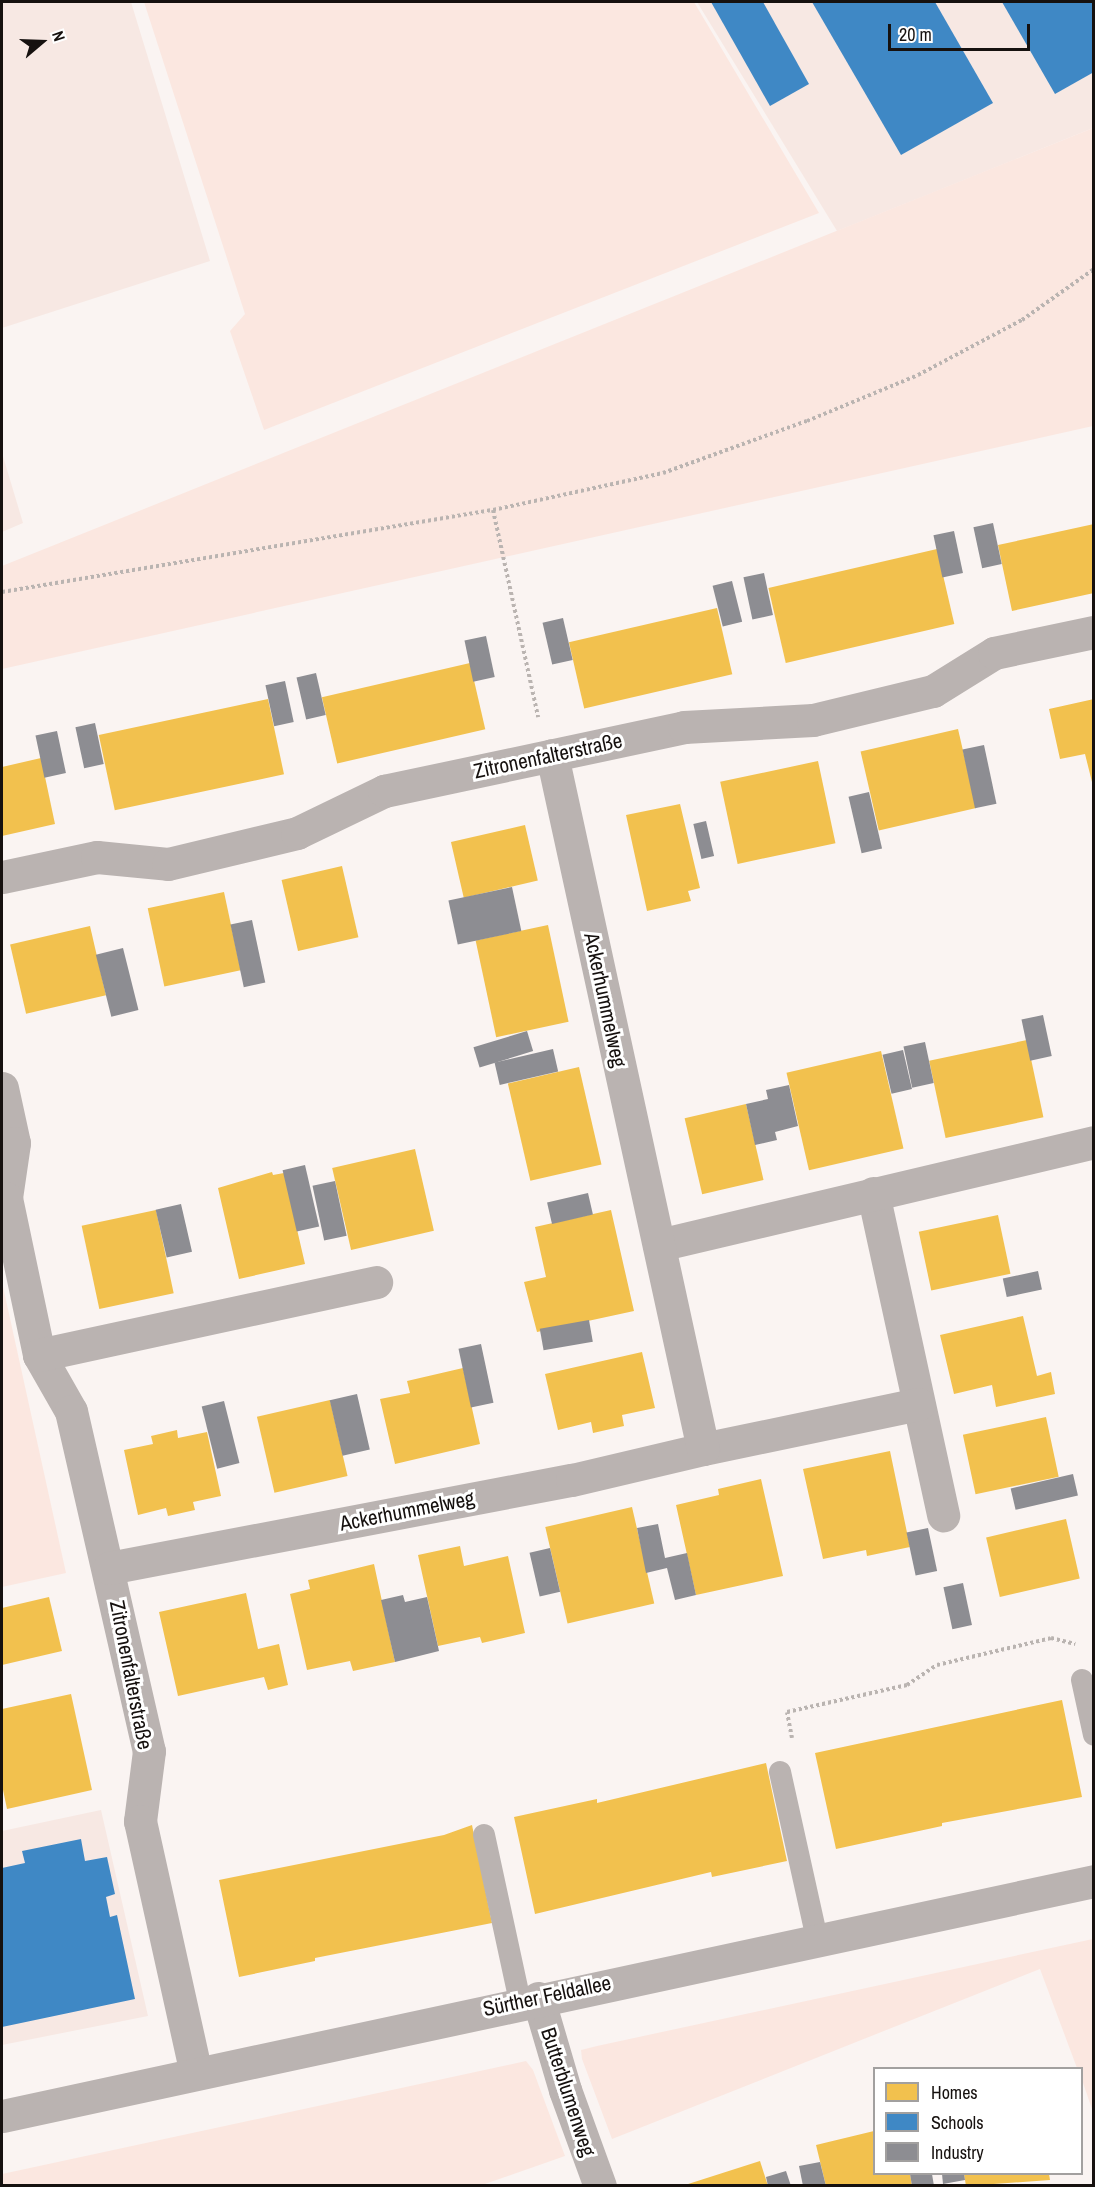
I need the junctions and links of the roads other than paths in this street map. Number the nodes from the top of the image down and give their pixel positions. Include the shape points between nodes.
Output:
1 (1094, 632) edge
2 (549, 755) junction
3 (2, 877) edge
4 (2, 1088) edge
5 (1094, 1142) edge
6 (873, 1193) junction
7 (659, 1245) junction
8 (376, 1282) dead end
9 (39, 1355) junction
10 (918, 1404) junction
11 (703, 1449) junction
12 (943, 1515) dead end
13 (109, 1568) junction
14 (1082, 1680) dead end
15 (1094, 1735) edge
16 (780, 1772) dead end
17 (484, 1835) dead end
18 (1094, 1881) edge
19 (817, 1939) junction
20 (529, 2000) junction
21 (196, 2073) junction
22 (2, 2116) edge
23 (600, 2186) edge

1 - 2 street, Zitronenfalterstraße via 994,653 933,691 813,720 684,727
2 - 3 street, Zitronenfalterstraße via 384,790 297,833 168,864 97,857
2 - 7 street, Ackerhummelweg
4 - 9 street, Zitronenfalterstraße via 14,1143 6,1198
5 - 6 street
6 - 7 street
6 - 10 street
7 - 11 street, Ackerhummelweg
8 - 9 street
9 - 13 street, Zitronenfalterstraße via 71,1411
10 - 11 street, Ackerhummelweg
10 - 12 street
11 - 13 street, Ackerhummelweg via 572,1480
13 - 21 street, Zitronenfalterstraße via 149,1751 140,1821
14 - 15 lane
16 - 19 lane
17 - 20 lane
18 - 19 street, Sürther Feldallee
19 - 20 street, Sürther Feldallee
20 - 21 street, Sürther Feldallee
20 - 23 street, Butterblumenweg
21 - 22 street, Sürther Feldallee

